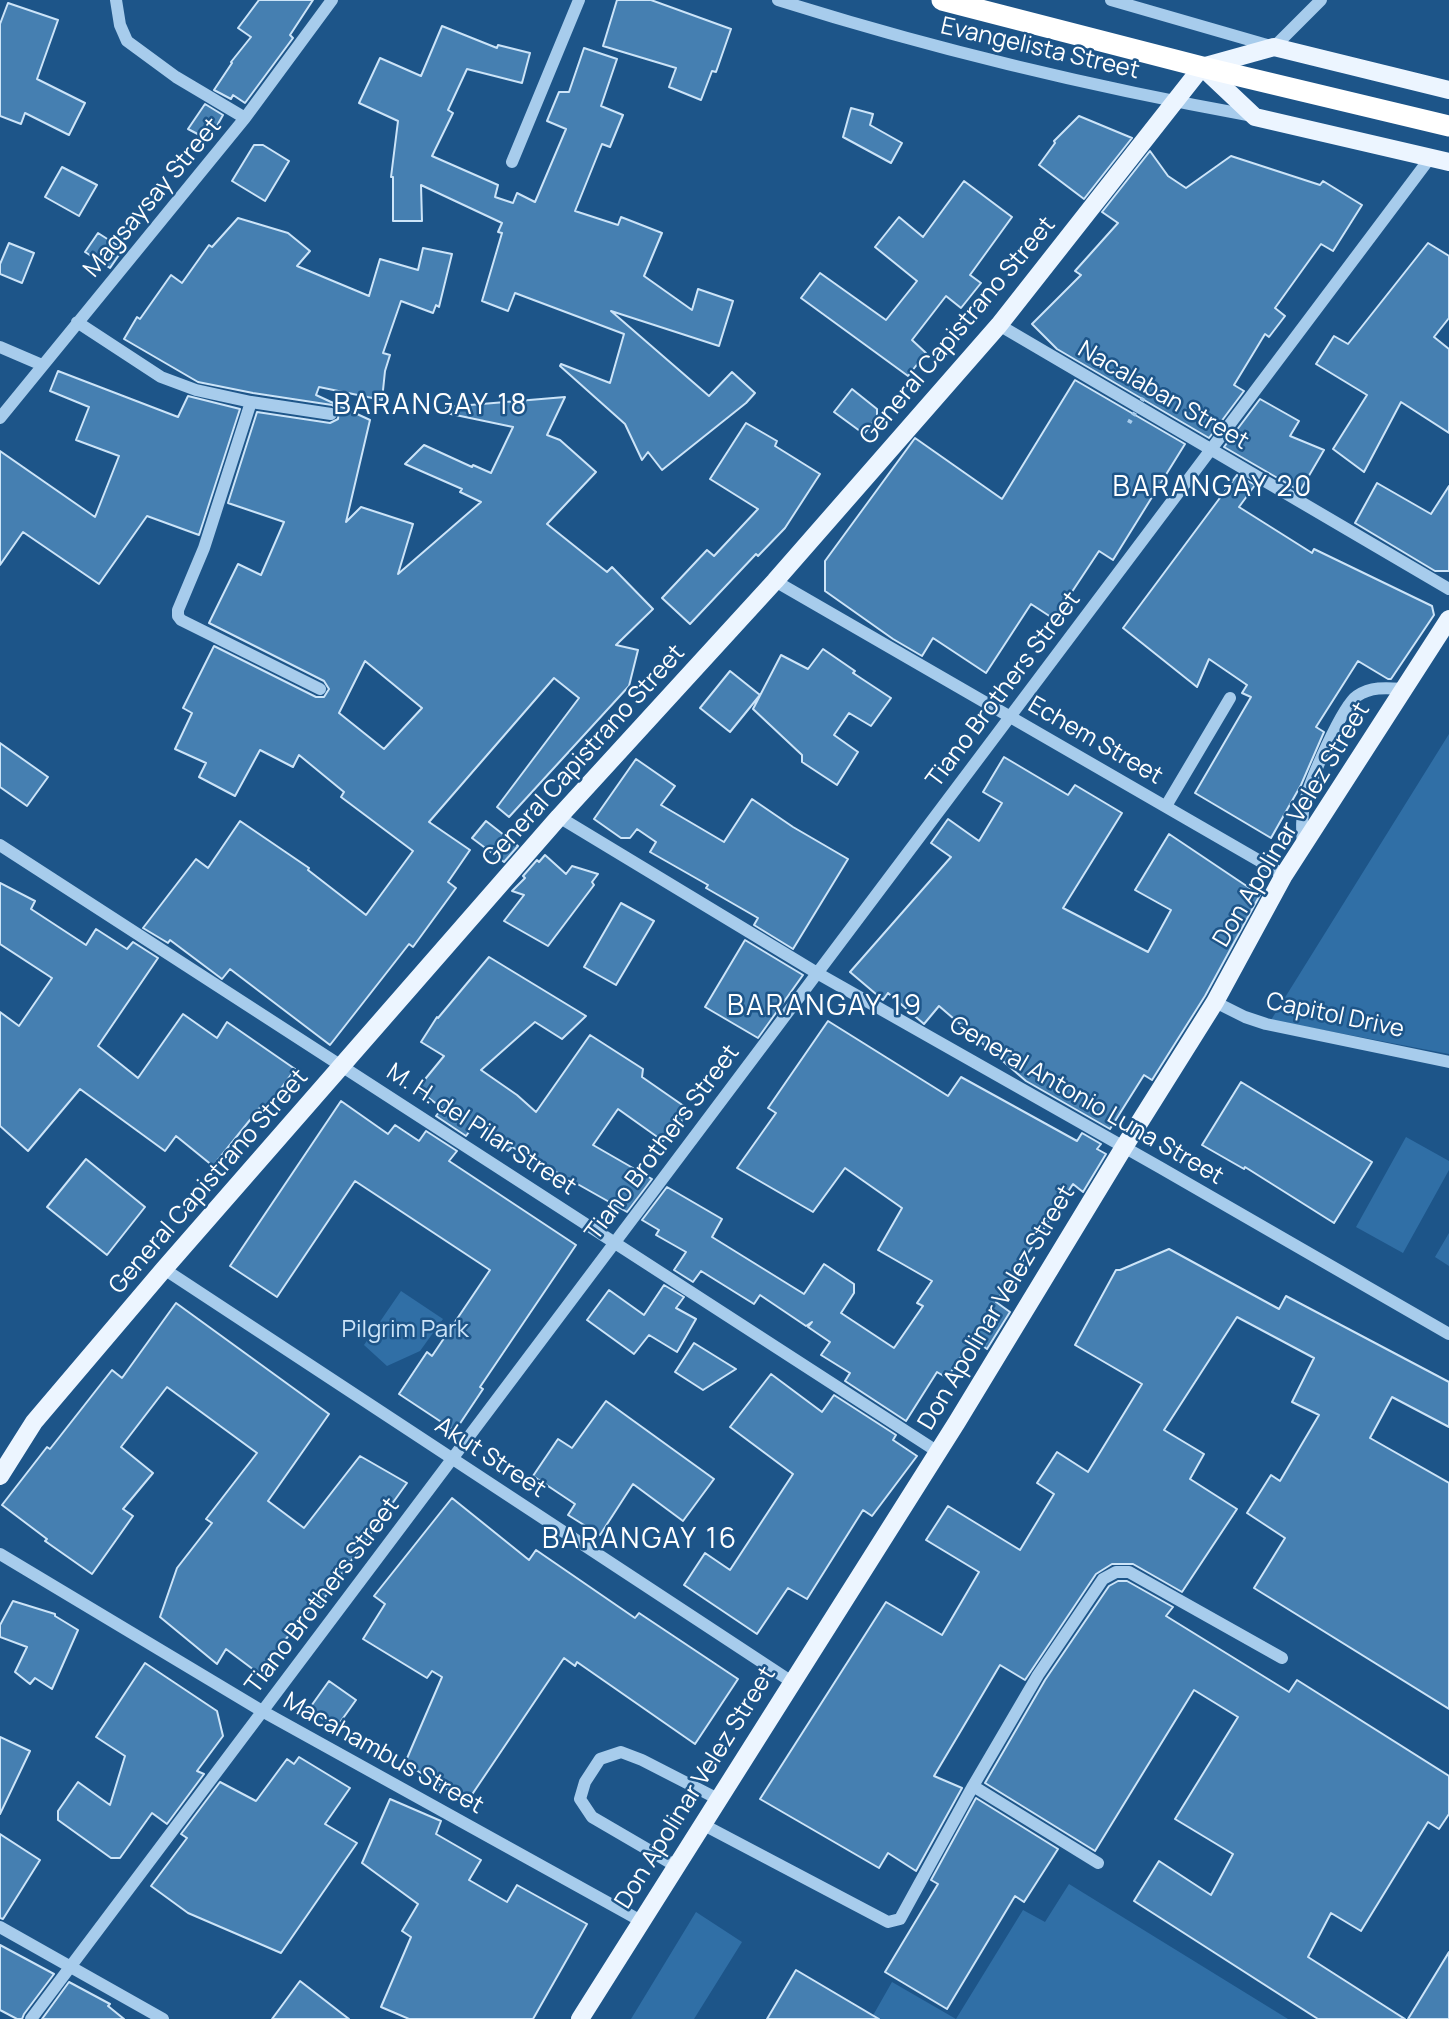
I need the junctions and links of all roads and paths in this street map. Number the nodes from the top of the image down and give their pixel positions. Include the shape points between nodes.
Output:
1 (116, 0) edge
2 (332, 0) edge
3 (579, 0) edge
4 (778, 0) edge
5 (942, 0) edge
6 (1111, 0) edge
7 (1321, 0) edge
8 (1274, 47) junction
9 (1202, 67) junction
10 (1449, 90) edge
11 (1175, 102) junction
12 (1255, 117) junction
13 (245, 118) junction
14 (1449, 126) edge
15 (1430, 158) junction
16 (512, 162) dead end
17 (1449, 162) edge
18 (77, 322) junction
19 (999, 325) junction
20 (0, 347) edge
21 (42, 365) junction
22 (1152, 383) dead end
23 (251, 402) junction
24 (331, 414) dead end
25 (0, 418) edge
26 (1129, 423) dead end
27 (1212, 449) junction
28 (775, 581) junction
29 (1449, 589) edge
30 (1449, 620) edge
31 (320, 689) dead end
32 (1404, 689) junction
33 (1230, 698) dead end
34 (1010, 716) junction
35 (1166, 806) junction
36 (559, 817) junction
37 (0, 845) edge
38 (1303, 846) junction
39 (1284, 875) junction
40 (817, 973) junction
41 (1215, 1002) junction
42 (1449, 1062) edge
43 (342, 1067) junction
44 (1124, 1146) junction
45 (616, 1241) junction
46 (164, 1269) junction
47 (1449, 1334) edge
48 (938, 1452) junction
49 (452, 1458) junction
50 (0, 1476) edge
51 (0, 1554) edge
52 (1282, 1658) dead end
53 (792, 1682) junction
54 (262, 1712) junction
55 (973, 1786) junction
56 (718, 1799) junction
57 (702, 1824) junction
58 (1098, 1863) dead end
59 (676, 1866) junction
60 (640, 1921) junction
61 (0, 1927) edge
62 (71, 1966) junction
63 (31, 2019) edge
64 (163, 2019) edge
65 (580, 2019) edge

1 - 13 street via 127,41
2 - 13 street, Magsaysay Street
3 - 16 street
4 - 11 street, Evangelista Street via 896,35
5 - 9 highway
6 - 8 street
7 - 8 street
8 - 9 main road
8 - 10 main road
9 - 11 main road, General Capistrano Street
9 - 12 main road
9 - 14 highway
11 - 12 street, Evangelista Street
11 - 19 main road, General Capistrano Street
12 - 15 main road
13 - 18 street, Magsaysay Street
15 - 17 main road
15 - 27 street, Tiano Brothers Street
18 - 21 street, Magsaysay Street
18 - 23 street via 161,377
19 - 27 street, Nacalaban Street
19 - 28 main road, General Capistrano Street
20 - 21 street
21 - 25 street, Magsaysay Street
22 - 26 path, bridge
23 - 24 street
23 - 31 street via 178,616
27 - 29 street, Nacalaban Street
27 - 34 street, Tiano Brothers Street
28 - 34 street, Echem Street
28 - 36 main road, General Capistrano Street
30 - 32 main road, Don Apolinar Velez Street
32 - 38 main road, Don Apolinar Velez Street
32 - 38 street via 1375,688 1355,697 1305,800
33 - 35 street
34 - 35 street, Echem Street
34 - 40 street, Tiano Brothers Street
35 - 39 street, Echem Street
36 - 40 street, General Antonio Luna Street
36 - 43 main road, General Capistrano Street
37 - 43 street, M. H. del Pilar Street
38 - 39 main road, Don Apolinar Velez Street
39 - 41 main road, Don Apolinar Velez Street
40 - 44 street, General Antonio Luna Street
40 - 45 street, Tiano Brothers Street
41 - 42 street, Capitol Drive via 1266,1024
41 - 44 main road, Don Apolinar Velez Street
43 - 45 street, M. H. del Pilar Street
43 - 46 main road, General Capistrano Street
44 - 47 street, General Antonio Luna Street
44 - 48 main road, Don Apolinar Velez Street
45 - 48 street, M. H. del Pilar Street
45 - 49 street, Tiano Brothers Street
46 - 49 street, Akut Street
46 - 50 main road, General Capistrano Street via 34,1422
48 - 53 main road, Don Apolinar Velez Street
49 - 53 street, Akut Street
49 - 54 street, Tiano Brothers Street
51 - 54 street, Macahambus Street
52 - 55 street via 1129,1572 1116,1572 1103,1579 1038,1675
53 - 56 main road, Don Apolinar Velez Street
54 - 60 street, Macahambus Street
54 - 62 street, Tiano Brothers Street
55 - 57 street via 900,1919 888,1922
55 - 58 street
56 - 57 main road, Don Apolinar Velez Street
56 - 59 street via 621,1752 600,1759 585,1782 580,1799 592,1817
57 - 59 main road, Don Apolinar Velez Street
59 - 60 main road, Don Apolinar Velez Street
60 - 65 main road, Don Apolinar Velez Street
61 - 62 street
62 - 63 street, Tiano Brothers Street
62 - 64 street

